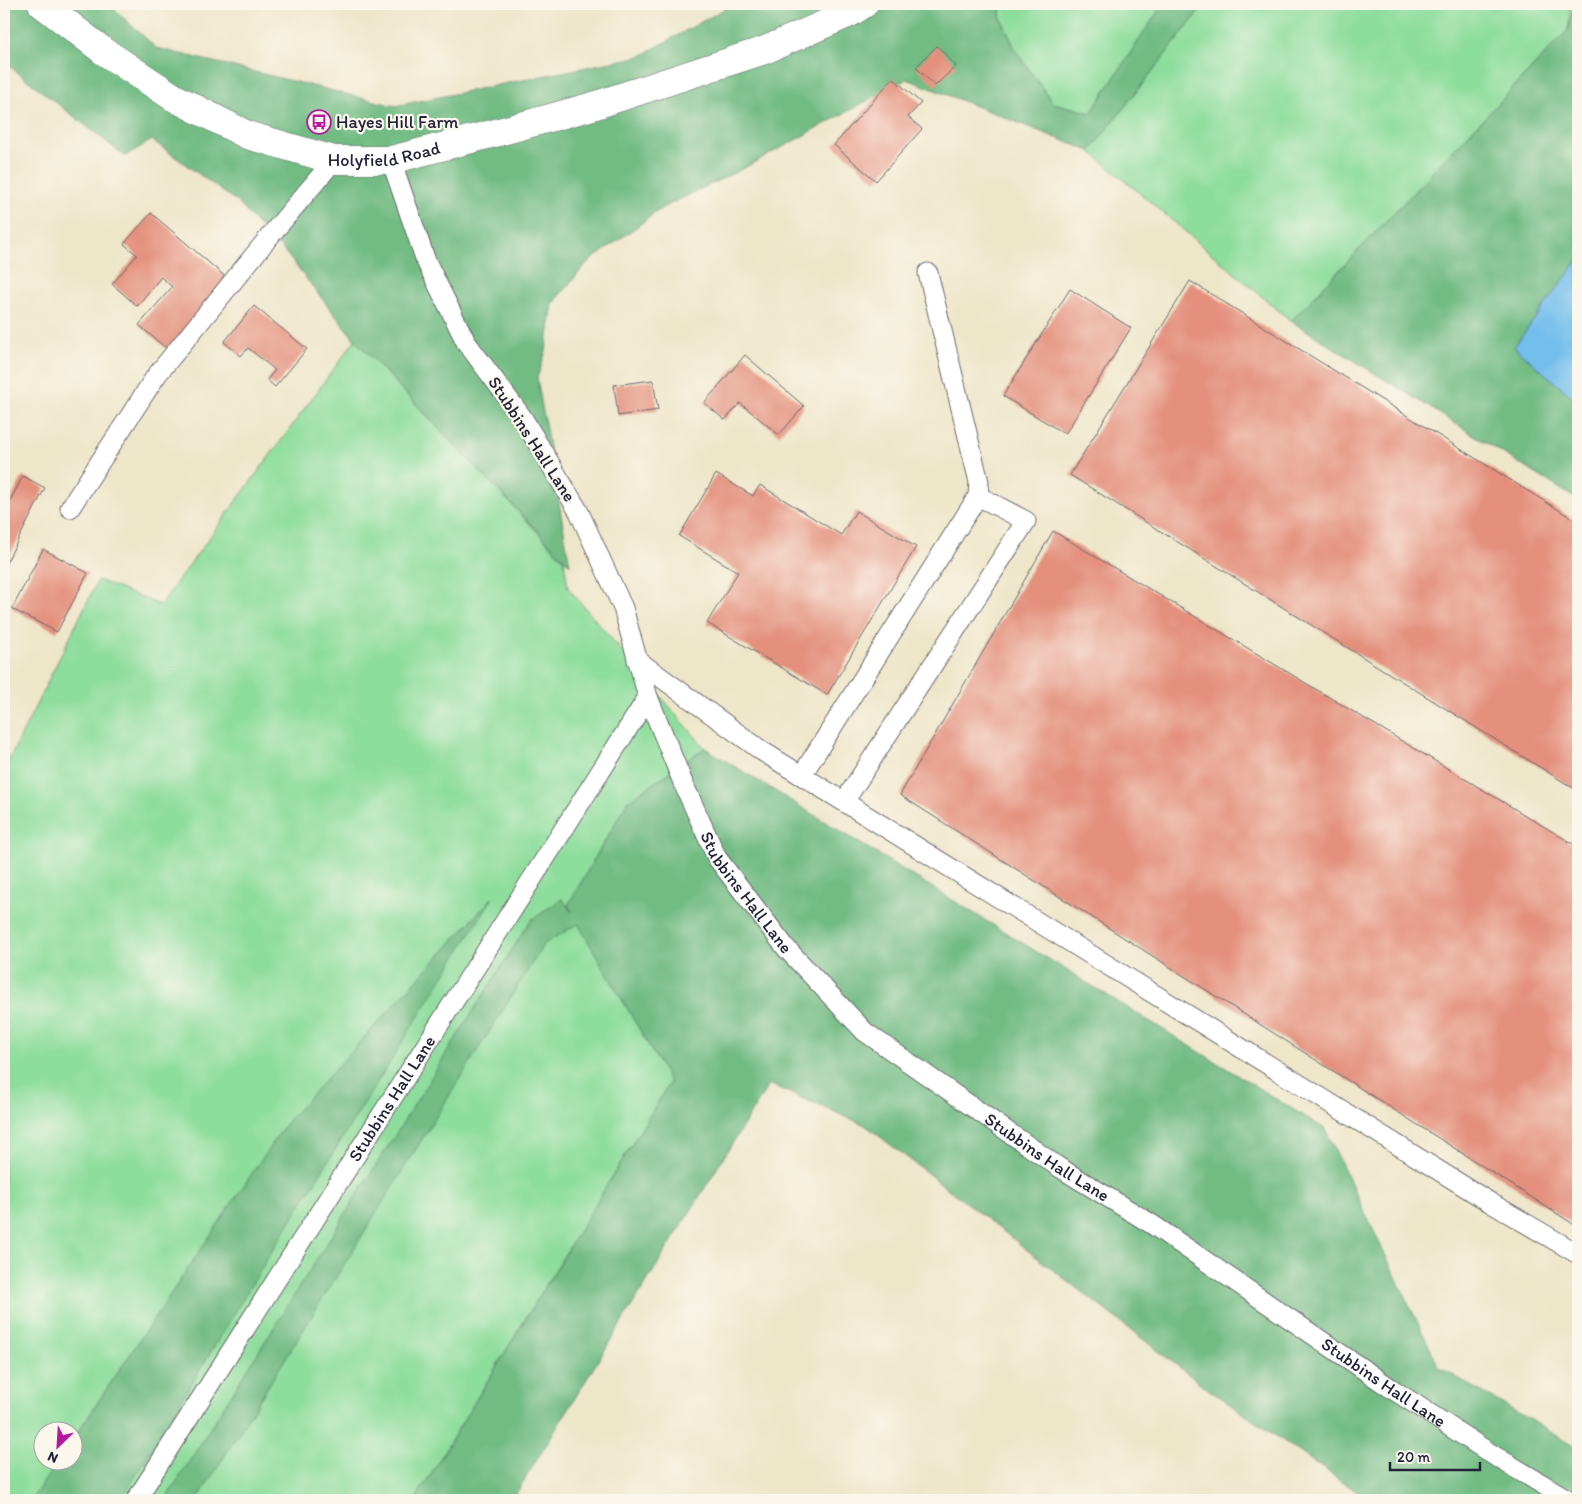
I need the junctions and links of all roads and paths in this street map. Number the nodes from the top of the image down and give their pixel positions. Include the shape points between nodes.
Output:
1 (42, 4) edge
2 (864, 4) edge
3 (334, 160) junction
4 (390, 160) junction
5 (928, 273) dead end
6 (978, 496) junction
7 (70, 508) dead end
8 (637, 660) junction
9 (648, 697) junction
10 (802, 775) junction
11 (844, 802) junction
12 (1578, 1254) edge
13 (136, 1500) edge
14 (1569, 1500) edge

1 - 3 main road, Holyfield Road via 172,98 247,135
2 - 4 main road, Holyfield Road via 756,54 583,109
3 - 4 main road, Holyfield Road
3 - 7 lane via 156,376
4 - 8 lane, Stubbins Hall Lane via 426,260 466,342 522,417 579,512 623,608
5 - 6 lane via 979,482
6 - 10 lane
6 - 11 lane via 1026,521
8 - 9 lane, Stubbins Hall Lane
8 - 10 lane
9 - 13 lane, Stubbins Hall Lane
9 - 14 lane, Stubbins Hall Lane via 717,858 786,948 865,1032 1057,1166 1152,1225 1493,1455
10 - 11 lane
11 - 12 lane

